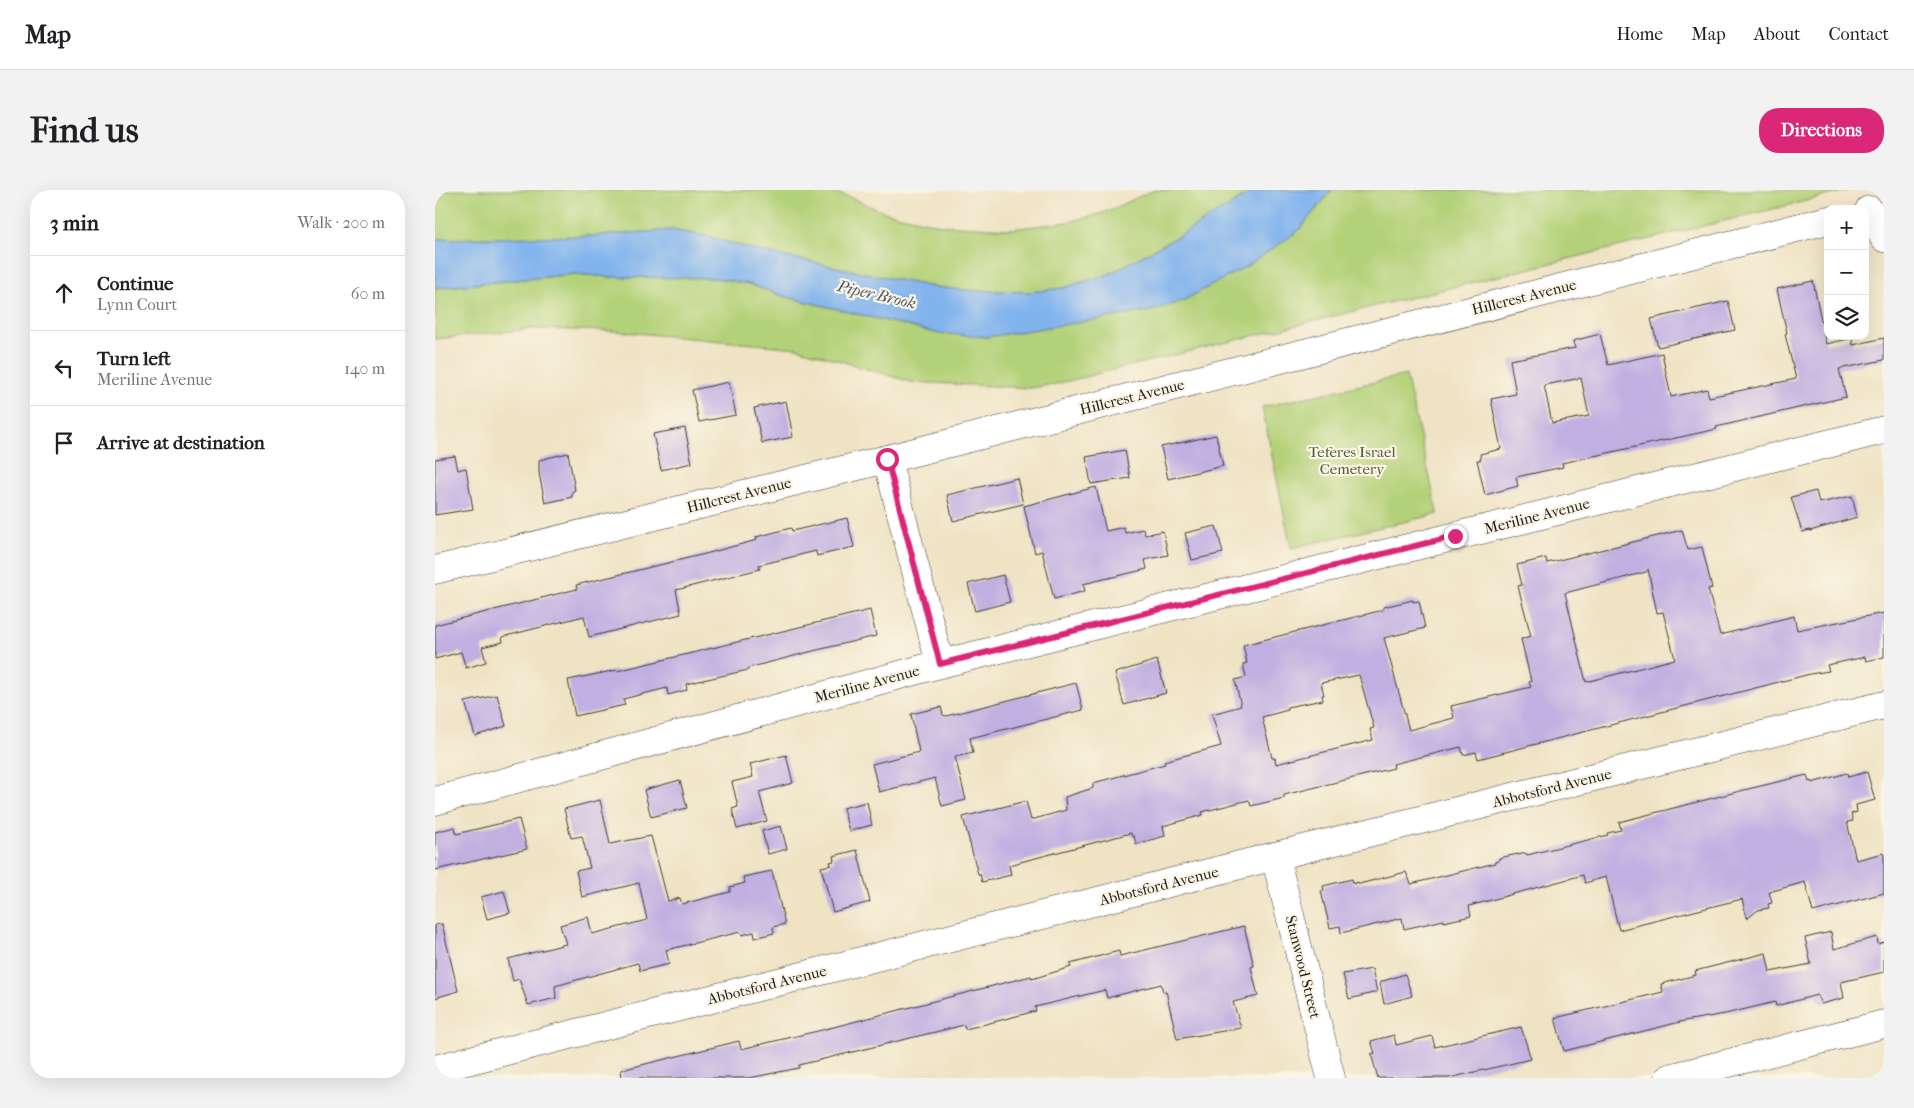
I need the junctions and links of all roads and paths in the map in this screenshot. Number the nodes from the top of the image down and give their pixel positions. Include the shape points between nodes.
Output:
1 (1873, 209) edge
2 (1824, 221) edge
3 (1884, 238) edge
4 (1884, 430) edge
5 (887, 459) junction
6 (435, 570) edge
7 (940, 664) junction
8 (1884, 705) edge
9 (435, 801) edge
10 (1275, 856) junction
11 (1884, 1024) edge
12 (435, 1070) edge
13 (1331, 1078) edge
14 (1669, 1078) edge

1 - 3 street
2 - 5 street, Hillcrest Avenue
4 - 7 street, Meriline Avenue
5 - 6 street, Hillcrest Avenue
5 - 7 street
7 - 9 street, Meriline Avenue
8 - 10 street, Abbotsford Avenue
10 - 12 street, Abbotsford Avenue
10 - 13 street, Stanwood Street
11 - 14 street

